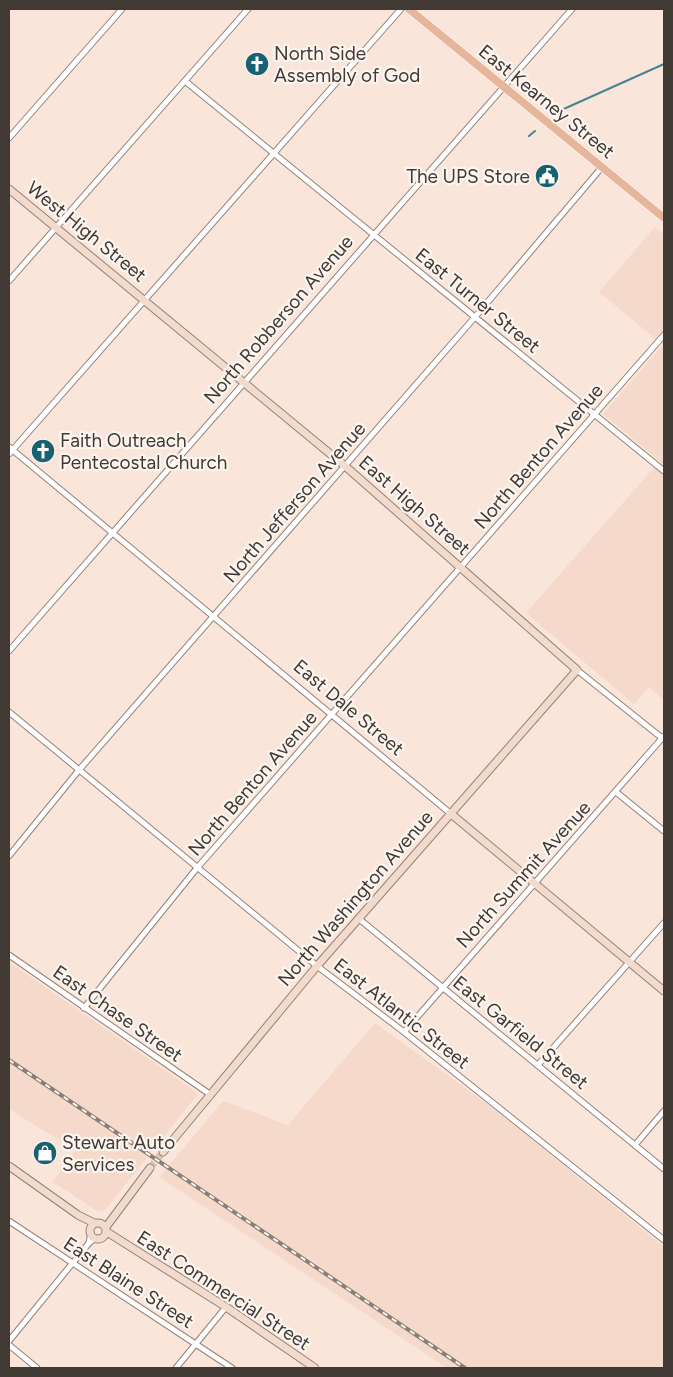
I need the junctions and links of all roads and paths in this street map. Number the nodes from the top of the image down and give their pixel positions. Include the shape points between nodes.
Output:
1 (122, 9) edge
2 (248, 9) edge
3 (401, 9) edge
4 (409, 9) edge
5 (572, 9) edge
6 (185, 80) junction
7 (503, 88) junction
8 (9, 138) edge
9 (274, 152) junction
10 (602, 167) junction
11 (9, 189) edge
12 (664, 218) edge
13 (55, 229) junction
14 (373, 234) junction
15 (9, 281) edge
16 (144, 299) junction
17 (475, 317) junction
18 (664, 335) edge
19 (244, 381) junction
20 (594, 414) junction
21 (10, 451) edge
22 (345, 466) junction
23 (664, 470) edge
24 (112, 532) junction
25 (460, 567) junction
26 (214, 616) junction
27 (9, 651) edge
28 (577, 670) junction
29 (9, 712) edge
30 (332, 714) junction
31 (663, 737) edge
32 (79, 770) junction
33 (616, 792) junction
34 (450, 812) junction
35 (664, 831) edge
36 (9, 856) edge
37 (198, 868) junction
38 (535, 884) junction
39 (358, 918) junction
40 (664, 923) edge
41 (9, 955) edge
42 (630, 962) junction
43 (317, 966) junction
44 (442, 987) junction
45 (664, 991) edge
46 (84, 1008) junction
47 (404, 1032) junction
48 (538, 1065) junction
49 (211, 1095) junction
50 (664, 1111) edge
51 (635, 1144) junction
52 (163, 1152) tunnel mouth
53 (9, 1166) edge
54 (150, 1168) tunnel mouth
55 (664, 1168) edge
56 (9, 1221) edge
57 (98, 1230) junction
58 (664, 1240) edge
59 (73, 1263) junction
60 (226, 1307) junction
61 (9, 1343) edge
62 (196, 1344) junction
63 (37, 1368) edge
64 (176, 1368) edge
65 (232, 1368) edge
66 (314, 1368) edge

1 - 8 street
2 - 6 street
3 - 9 street
4 - 7 main road, East Kearney Street
5 - 7 street, North Robberson Avenue
6 - 9 street, East Turner Street
6 - 13 street
7 - 10 main road, East Kearney Street
7 - 14 street, North Robberson Avenue
9 - 14 street, East Turner Street
9 - 16 street
10 - 12 main road, East Kearney Street
10 - 17 street, North Jefferson Avenue
11 - 13 street, West High Street
13 - 15 street
13 - 16 street, West High Street
14 - 17 street, East Turner Street
14 - 19 street, North Robberson Avenue
16 - 19 street, East High Street
16 - 21 street
17 - 20 street, East Turner Street
17 - 22 street, North Jefferson Avenue
18 - 20 street, North Benton Avenue
19 - 22 street, East High Street
19 - 24 street, North Robberson Avenue
20 - 23 street, East Turner Street
20 - 25 street, North Benton Avenue
21 - 24 street, East Dale Street
22 - 25 street, East High Street
22 - 26 street, North Jefferson Avenue
24 - 26 street, East Dale Street
24 - 27 street, North Robberson Avenue
25 - 28 street, East High Street
25 - 30 street, North Benton Avenue
26 - 30 street, East Dale Street
26 - 32 street, North Jefferson Avenue
28 - 31 street, East High Street
28 - 34 street, North Washington Avenue
29 - 32 street, East Atlantic Street
30 - 34 street, East Dale Street
30 - 37 street, North Benton Avenue
31 - 33 street, North Summit Avenue
32 - 36 street, North Jefferson Avenue
32 - 37 street, East Atlantic Street
33 - 35 street
33 - 38 street, North Summit Avenue
34 - 38 street, East Dale Street
34 - 39 street, North Washington Avenue
37 - 43 street, East Atlantic Street
37 - 46 street, North Benton Avenue
38 - 42 street, East Dale Street
38 - 44 street, North Summit Avenue
39 - 43 street, North Washington Avenue
39 - 44 street, East Garfield Street
40 - 42 street
41 - 46 street, East Chase Street
42 - 45 street, East Dale Street
42 - 48 street
43 - 47 street, East Atlantic Street
43 - 49 street, North Washington Avenue
44 - 47 street, North Summit Avenue
44 - 48 street, East Garfield Street
46 - 49 street, East Chase Street
47 - 58 street, East Atlantic Street
48 - 51 street, East Garfield Street
49 - 52 street, North Washington Avenue
50 - 51 street
51 - 55 street, East Garfield Street
53 - 57 street, East Commercial Street
54 - 57 street
56 - 59 street, East Blaine Street
57 - 59 street
57 - 60 street, East Commercial Street
59 - 61 street
59 - 62 street, East Blaine Street
60 - 62 street
60 - 66 street, East Commercial Street
61 - 63 street
62 - 64 street
62 - 65 street, East Blaine Street

